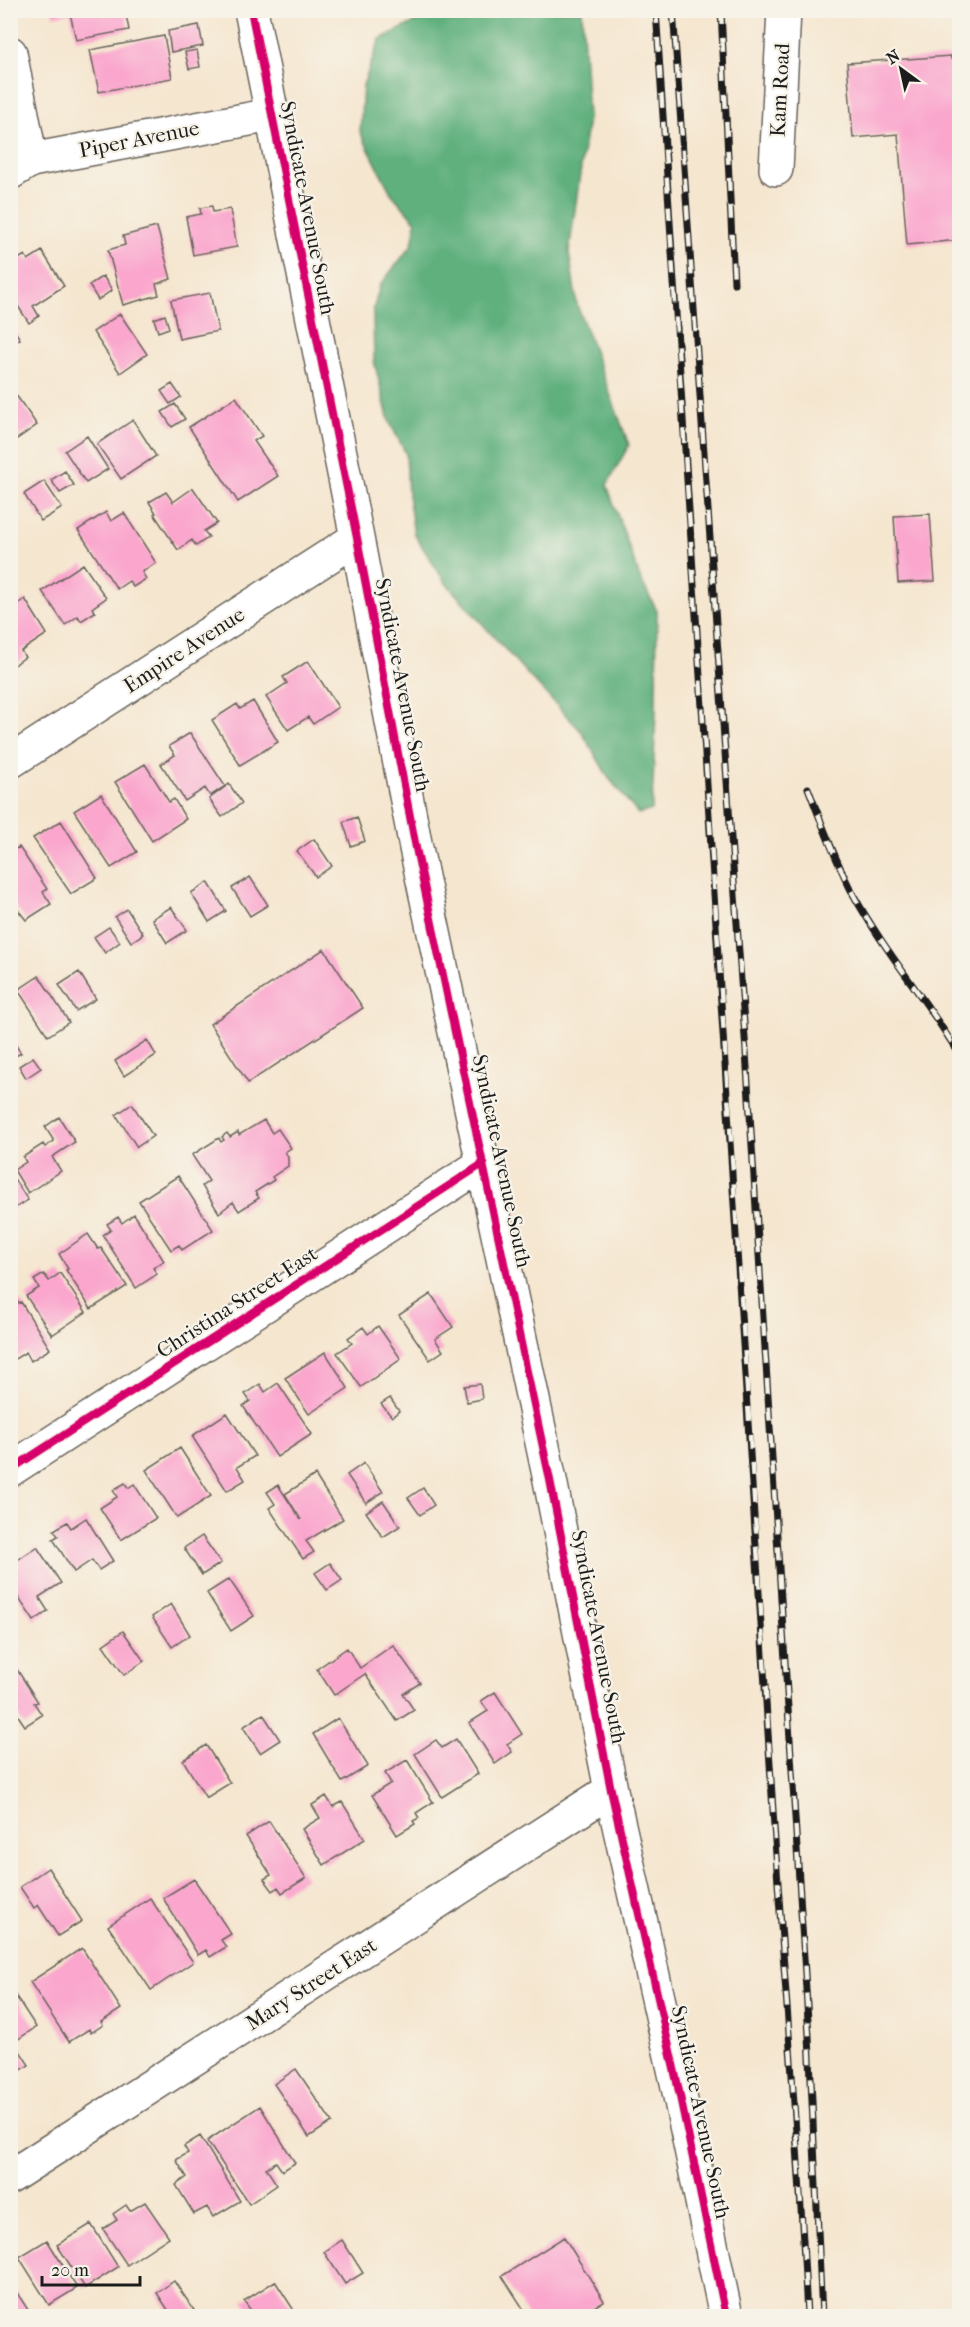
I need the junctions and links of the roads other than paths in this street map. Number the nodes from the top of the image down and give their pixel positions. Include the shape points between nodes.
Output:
1 (250, 10) edge
2 (784, 10) edge
3 (10, 53) edge
4 (271, 115) junction
5 (21, 166) edge
6 (776, 169) dead end
7 (357, 538) junction
8 (10, 762) edge
9 (484, 1163) junction
10 (10, 1470) edge
11 (611, 1790) junction
12 (10, 2178) edge
13 (726, 2316) edge

1 - 4 street, Syndicate Avenue South
2 - 6 street, Kam Road
3 - 5 street
4 - 5 street, Piper Avenue
4 - 7 street, Syndicate Avenue South
7 - 8 street, Empire Avenue
7 - 9 street, Syndicate Avenue South via 416,848
9 - 10 street, Christina Street East
9 - 11 street, Syndicate Avenue South
11 - 12 street, Mary Street East
11 - 13 street, Syndicate Avenue South

